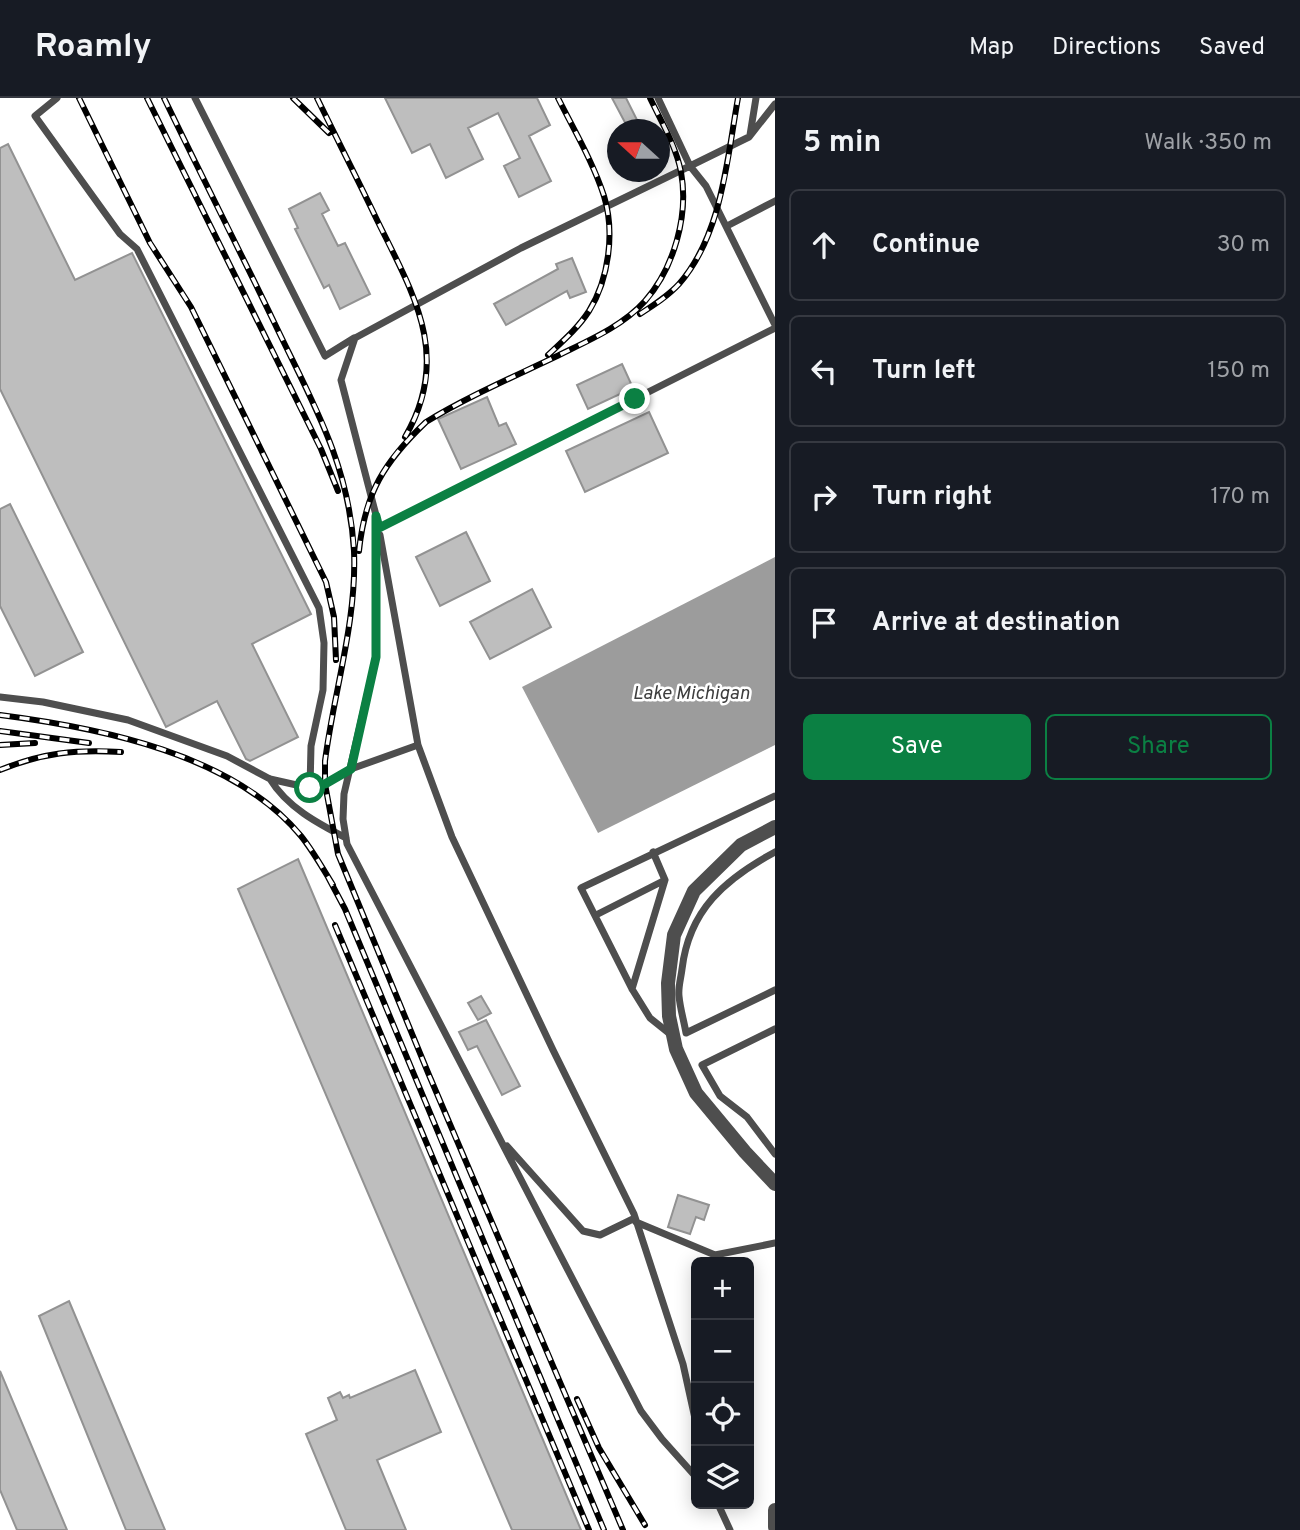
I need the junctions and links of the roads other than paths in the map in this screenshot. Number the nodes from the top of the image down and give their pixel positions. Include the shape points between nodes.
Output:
1 (57, 98) edge
2 (195, 98) edge
3 (658, 98) edge
4 (756, 98) edge
5 (775, 104) edge
6 (749, 137) junction
7 (690, 166) junction
8 (775, 201) edge
9 (727, 226) junction
10 (775, 326) edge
11 (355, 338) junction
12 (376, 516) junction
13 (379, 528) junction
14 (0, 697) edge
15 (418, 745) junction
16 (351, 769) junction
17 (270, 779) junction
18 (310, 788) junction
19 (775, 796) edge
20 (775, 827) edge
21 (346, 838) junction
22 (653, 852) junction
23 (775, 852) edge
24 (666, 880) junction
25 (596, 915) junction
26 (632, 989) junction
27 (775, 990) edge
28 (775, 1029) edge
29 (674, 1037) junction
30 (496, 1132) junction
31 (775, 1154) edge
32 (775, 1184) edge
33 (636, 1220) junction
34 (775, 1243) edge
35 (691, 1400) edge
36 (691, 1471) edge
37 (720, 1509) edge
38 (775, 1510) edge
39 (775, 1527) edge
40 (730, 1530) edge

1 - 18 lane via 35,116 120,234 137,249 319,608 323,690 311,746
2 - 11 lane via 324,356
3 - 7 lane
4 - 6 lane
5 - 6 lane
6 - 7 lane
7 - 9 lane
7 - 11 lane via 521,248
8 - 9 lane
9 - 10 lane
10 - 13 lane
11 - 12 lane via 341,380
12 - 13 lane
12 - 16 lane via 376,657
13 - 15 lane
14 - 17 lane via 128,720 227,756
15 - 16 lane
15 - 33 lane via 452,837
16 - 18 lane
16 - 21 lane via 344,794
17 - 18 lane
17 - 21 lane via 280,795
19 - 22 lane
20 - 29 street via 741,845 694,891 674,935 668,983
21 - 30 lane
22 - 24 lane
22 - 25 lane via 581,888
23 - 27 lane via 715,893 699,917 684,952 680,988 686,1033
24 - 25 lane
24 - 26 lane
25 - 26 lane
26 - 29 lane via 650,1018
28 - 31 lane via 702,1065 720,1096 747,1117
29 - 32 street via 696,1093
30 - 33 lane via 583,1231 600,1235
30 - 36 lane via 641,1411
33 - 34 lane via 715,1255
33 - 35 lane
37 - 40 lane
38 - 39 street

